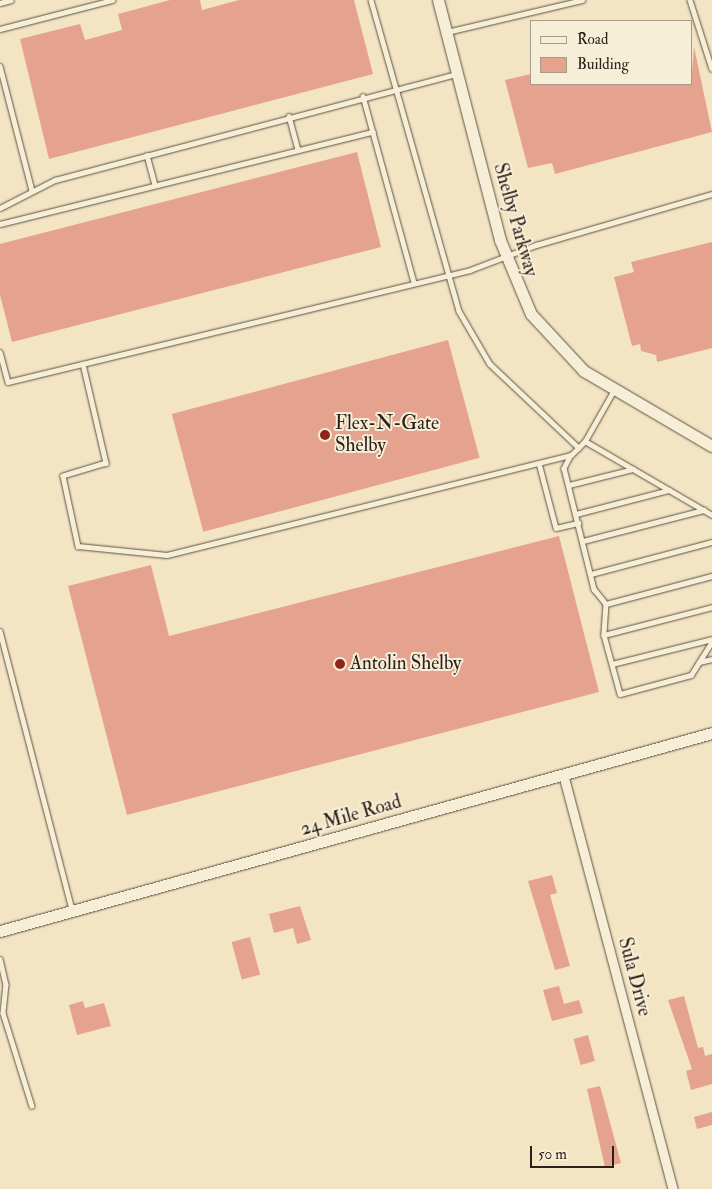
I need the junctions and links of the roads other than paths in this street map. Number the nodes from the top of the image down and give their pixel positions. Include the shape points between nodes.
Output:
1 (11, 0) edge
2 (112, 0) edge
3 (371, 0) edge
4 (438, 0) edge
5 (582, 0) edge
6 (690, 0) edge
7 (0, 3) edge
8 (90, 3) edge
9 (0, 29) edge
10 (446, 32) junction
11 (0, 66) edge
12 (712, 68) edge
13 (457, 74) junction
14 (396, 89) junction
15 (363, 96) junction
16 (289, 116) junction
17 (373, 132) junction
18 (298, 150) junction
19 (147, 155) junction
20 (156, 185) junction
21 (32, 192) junction
22 (712, 194) edge
23 (0, 208) edge
24 (0, 224) edge
25 (505, 257) junction
26 (446, 276) junction
27 (414, 282) junction
28 (0, 352) edge
29 (83, 364) junction
30 (614, 390) junction
31 (585, 441) junction
32 (712, 446) edge
33 (579, 448) junction
34 (571, 455) junction
35 (539, 463) junction
36 (633, 469) junction
37 (569, 485) junction
38 (670, 490) junction
39 (704, 510) junction
40 (576, 514) junction
41 (712, 515) edge
42 (578, 523) junction
43 (582, 542) junction
44 (712, 542) edge
45 (590, 574) junction
46 (712, 576) edge
47 (606, 604) junction
48 (712, 607) edge
49 (0, 631) edge
50 (604, 635) junction
51 (712, 640) edge
52 (712, 659) edge
53 (699, 662) junction
54 (612, 664) junction
55 (712, 733) edge
56 (564, 774) junction
57 (72, 912) junction
58 (0, 932) edge
59 (0, 959) edge
60 (32, 1106) dead end
61 (672, 1189) edge

1 - 7 lane
2 - 8 lane
3 - 14 lane
4 - 10 street, Shelby Parkway
5 - 10 lane
6 - 12 lane
8 - 9 lane
10 - 13 street, Shelby Parkway
11 - 21 lane
13 - 14 lane
13 - 25 street, Shelby Parkway
14 - 15 lane
14 - 26 lane
15 - 16 lane
15 - 17 lane
16 - 18 lane
16 - 19 lane
17 - 18 lane
17 - 27 lane
18 - 20 lane
19 - 20 lane
19 - 21 lane via 55,180
20 - 24 lane
21 - 23 lane
22 - 25 lane
25 - 26 lane
25 - 30 street, Shelby Parkway via 541,328 572,361
26 - 27 lane
26 - 33 lane via 459,311 490,364
27 - 29 lane
28 - 29 lane via 8,382
29 - 35 lane via 106,463 63,476 78,546 168,555
30 - 31 lane
30 - 32 street, Shelby Parkway
31 - 33 lane
31 - 36 lane
33 - 34 lane
34 - 35 lane
34 - 37 lane via 564,468
35 - 42 lane via 556,528
36 - 37 lane
36 - 38 lane
37 - 40 lane
38 - 39 lane
38 - 40 lane
39 - 41 lane
39 - 43 lane
40 - 42 lane
42 - 43 lane
43 - 45 lane
44 - 45 lane
45 - 47 lane via 594,589
46 - 47 lane
47 - 50 lane
48 - 50 lane
49 - 57 lane
50 - 54 lane
51 - 53 lane
51 - 54 lane
52 - 53 lane
53 - 54 lane via 692,675 620,694
55 - 56 street, 24 Mile Road
56 - 57 street, 24 Mile Road
56 - 61 street, Sula Drive
57 - 58 street, 24 Mile Road
59 - 60 lane via 6,984 3,1013

